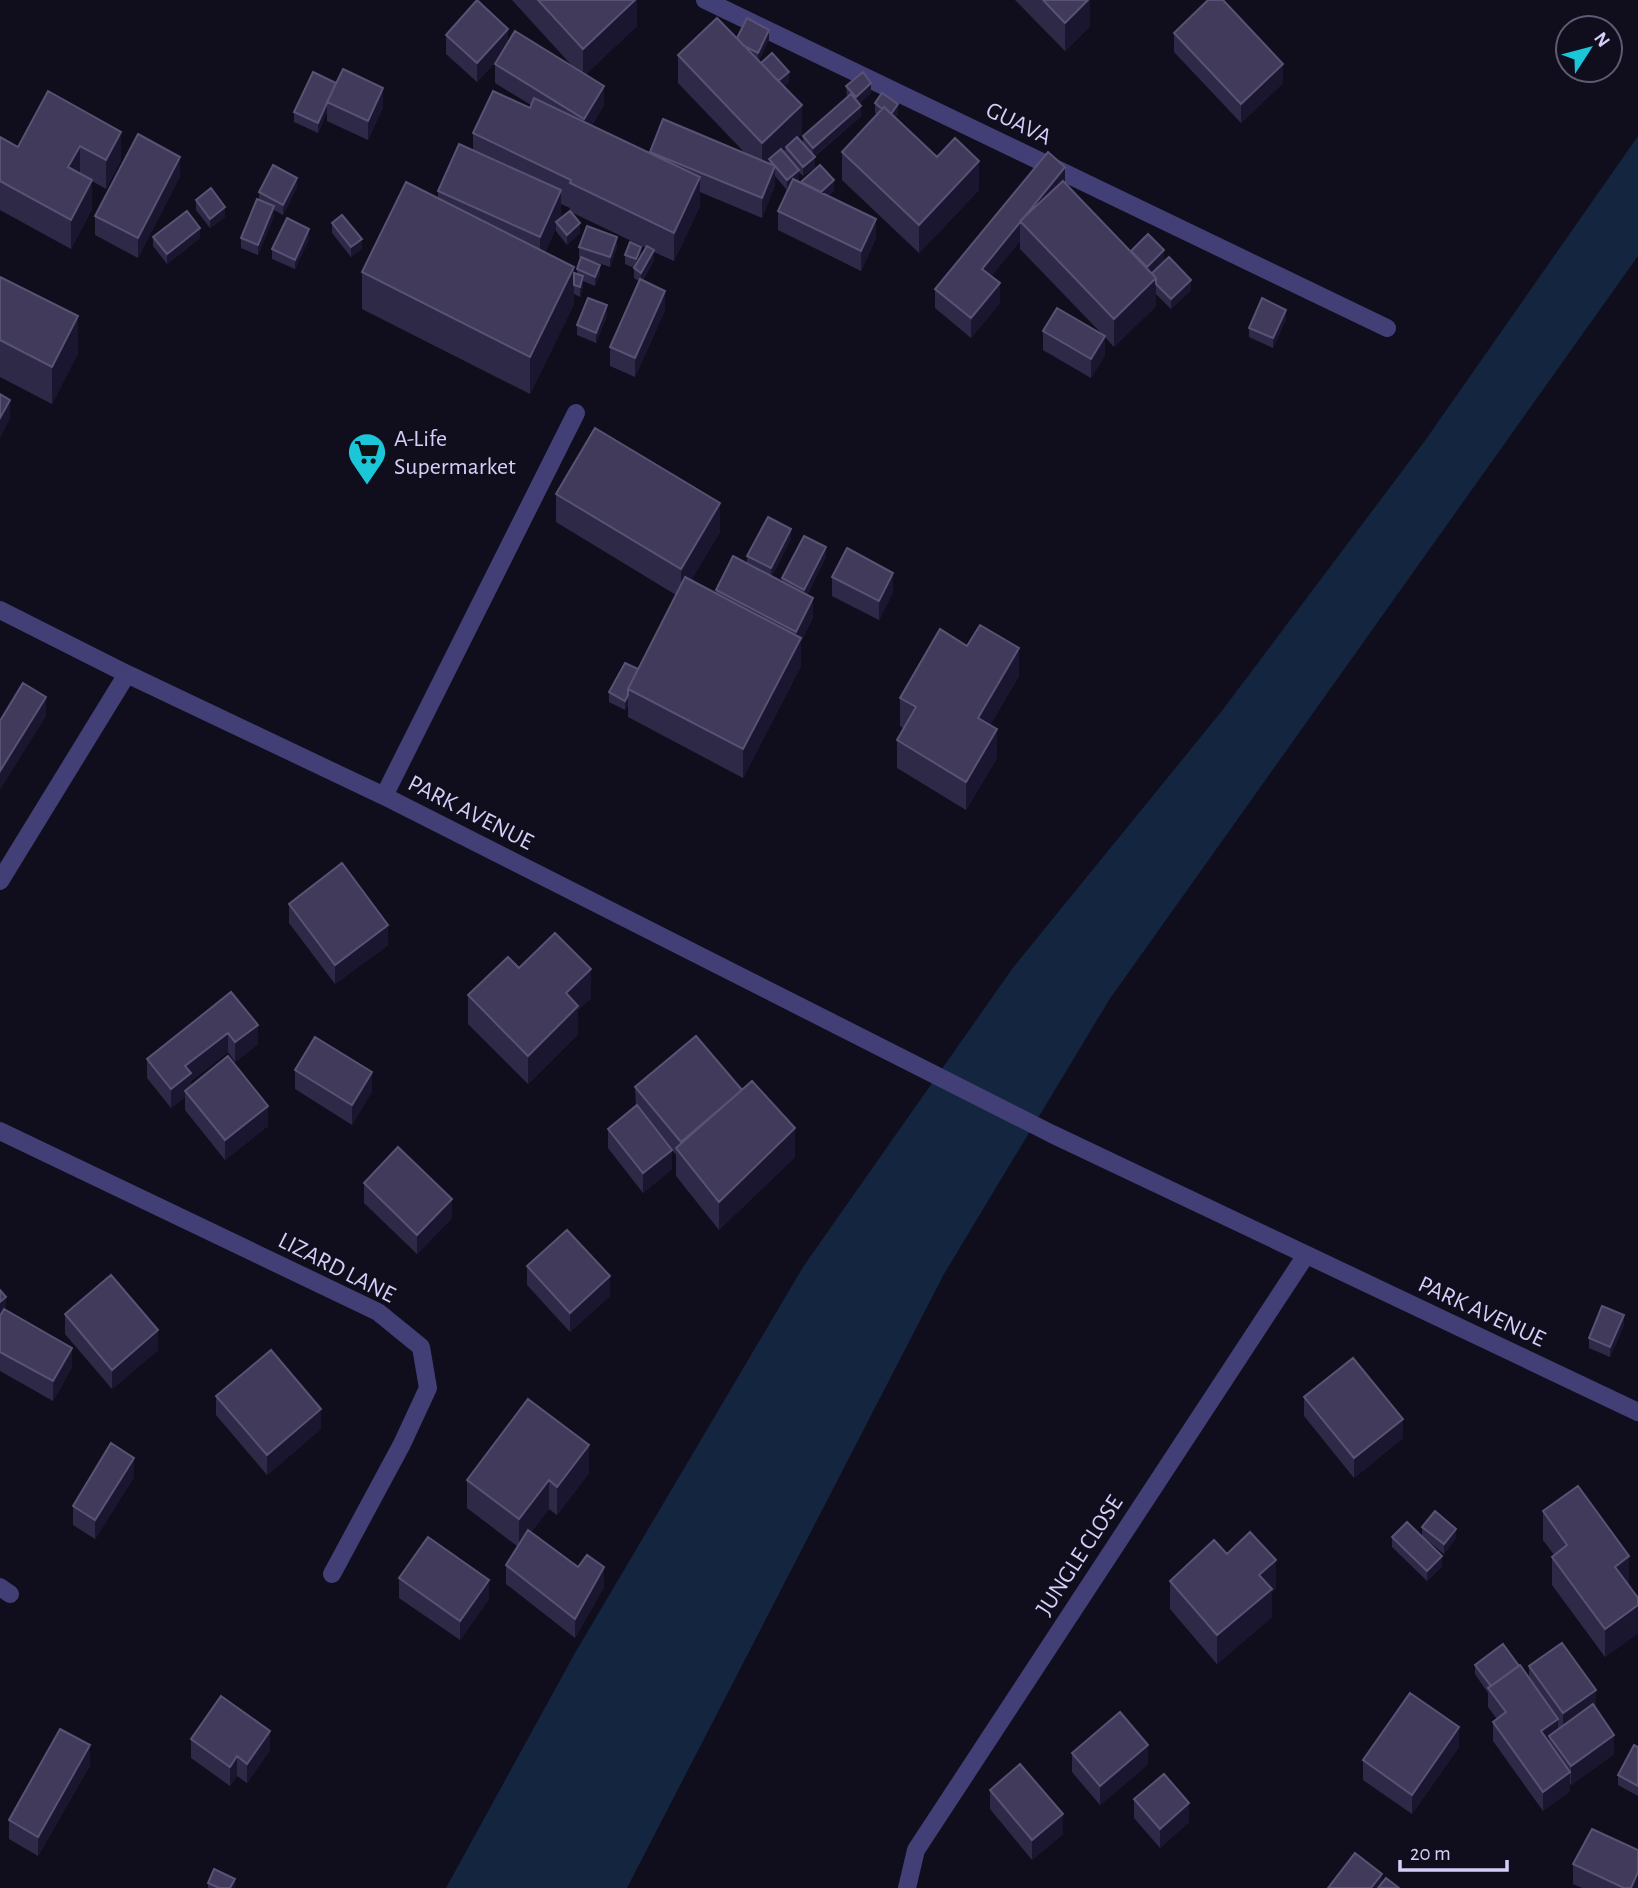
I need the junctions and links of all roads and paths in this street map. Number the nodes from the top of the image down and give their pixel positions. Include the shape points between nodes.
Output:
1 (705, 0) edge
2 (1387, 328) dead end
3 (576, 413) dead end
4 (0, 610) edge
5 (127, 674) junction
6 (384, 796) junction
7 (0, 881) edge
8 (0, 1131) edge
9 (1306, 1255) junction
10 (1638, 1412) edge
11 (332, 1574) dead end
12 (907, 1888) edge

1 - 2 street, GUAVA
3 - 6 street
4 - 5 street, PARK AVENUE
5 - 6 street, PARK AVENUE
5 - 7 street
6 - 9 street, PARK AVENUE via 1052,1134
8 - 11 street, LIZARD LANE via 378,1312 421,1347 428,1388
9 - 10 street, PARK AVENUE
9 - 12 street, JUNGLE CLOSE via 916,1850

